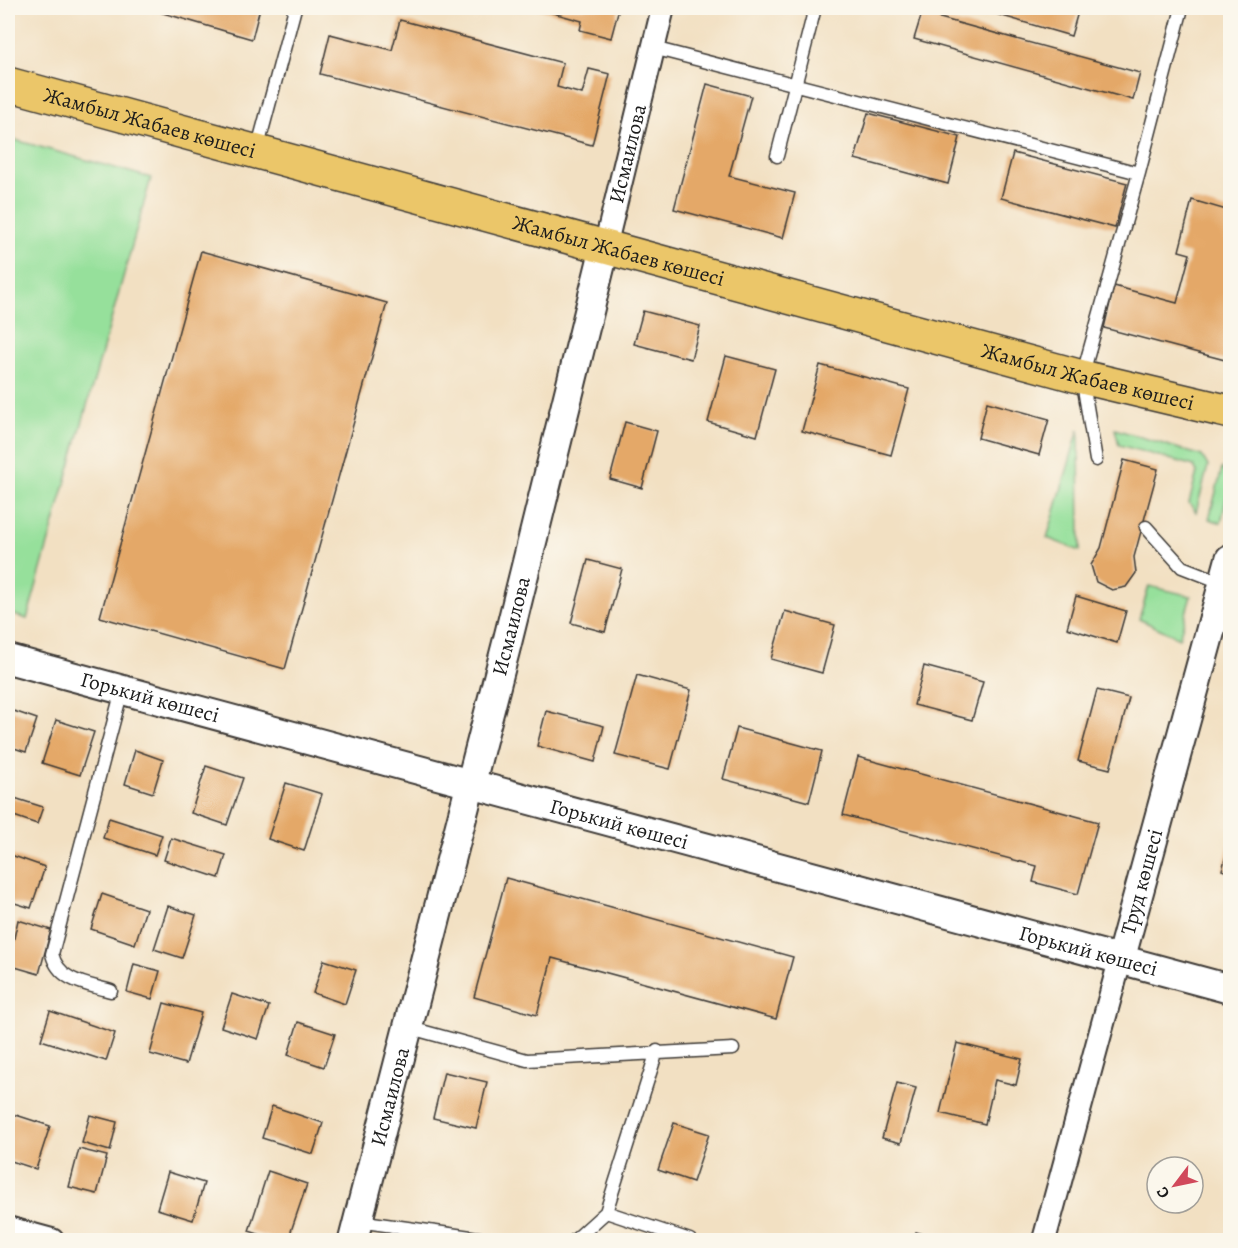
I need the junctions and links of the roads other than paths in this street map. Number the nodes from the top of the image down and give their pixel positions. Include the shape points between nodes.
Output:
1 (295, 8) edge
2 (663, 8) edge
3 (815, 8) edge
4 (1182, 8) edge
5 (653, 48) junction
6 (8, 84) edge
7 (795, 84) junction
8 (257, 151) junction
9 (777, 156) dead end
10 (1139, 173) junction
11 (605, 247) junction
12 (1082, 377) junction
13 (1230, 412) edge
14 (1096, 460) dead end
15 (1146, 526) dead end
16 (1227, 571) edge
17 (8, 659) edge
18 (122, 690) junction
19 (469, 783) junction
20 (1121, 957) junction
21 (1230, 988) edge
22 (111, 991) dead end
23 (407, 1027) junction
24 (733, 1049) dead end
25 (657, 1051) junction
26 (606, 1212) junction
27 (8, 1228) edge
28 (356, 1231) edge
29 (52, 1240) edge
30 (492, 1240) edge
31 (575, 1240) edge
32 (690, 1240) edge
33 (1044, 1240) edge

1 - 8 lane
2 - 5 street, Исмаилова
3 - 7 lane
4 - 10 lane
5 - 7 lane
5 - 11 street, Исмаилова
6 - 8 main road, Жамбыл Жабаев көшесі
7 - 9 lane
7 - 10 lane
8 - 11 main road, Жамбыл Жабаев көшесі
10 - 12 lane
11 - 12 main road, Жамбыл Жабаев көшесі
11 - 19 street, Исмаилова
12 - 13 main road, Жамбыл Жабаев көшесі
12 - 14 lane
15 - 16 lane via 1182,567
16 - 20 street, Труд көшесі
17 - 18 street, Горький көшесі
18 - 19 street, Горький көшесі
18 - 22 lane via 52,954 63,975
19 - 20 street, Горький көшесі
19 - 23 street, Исмаилова
20 - 21 street, Горький көшесі
20 - 33 street, Труд көшесі
23 - 25 lane via 527,1060
23 - 28 street, Исмаилова
24 - 25 lane
25 - 26 lane
26 - 31 lane
26 - 32 lane
27 - 29 street
28 - 30 lane

